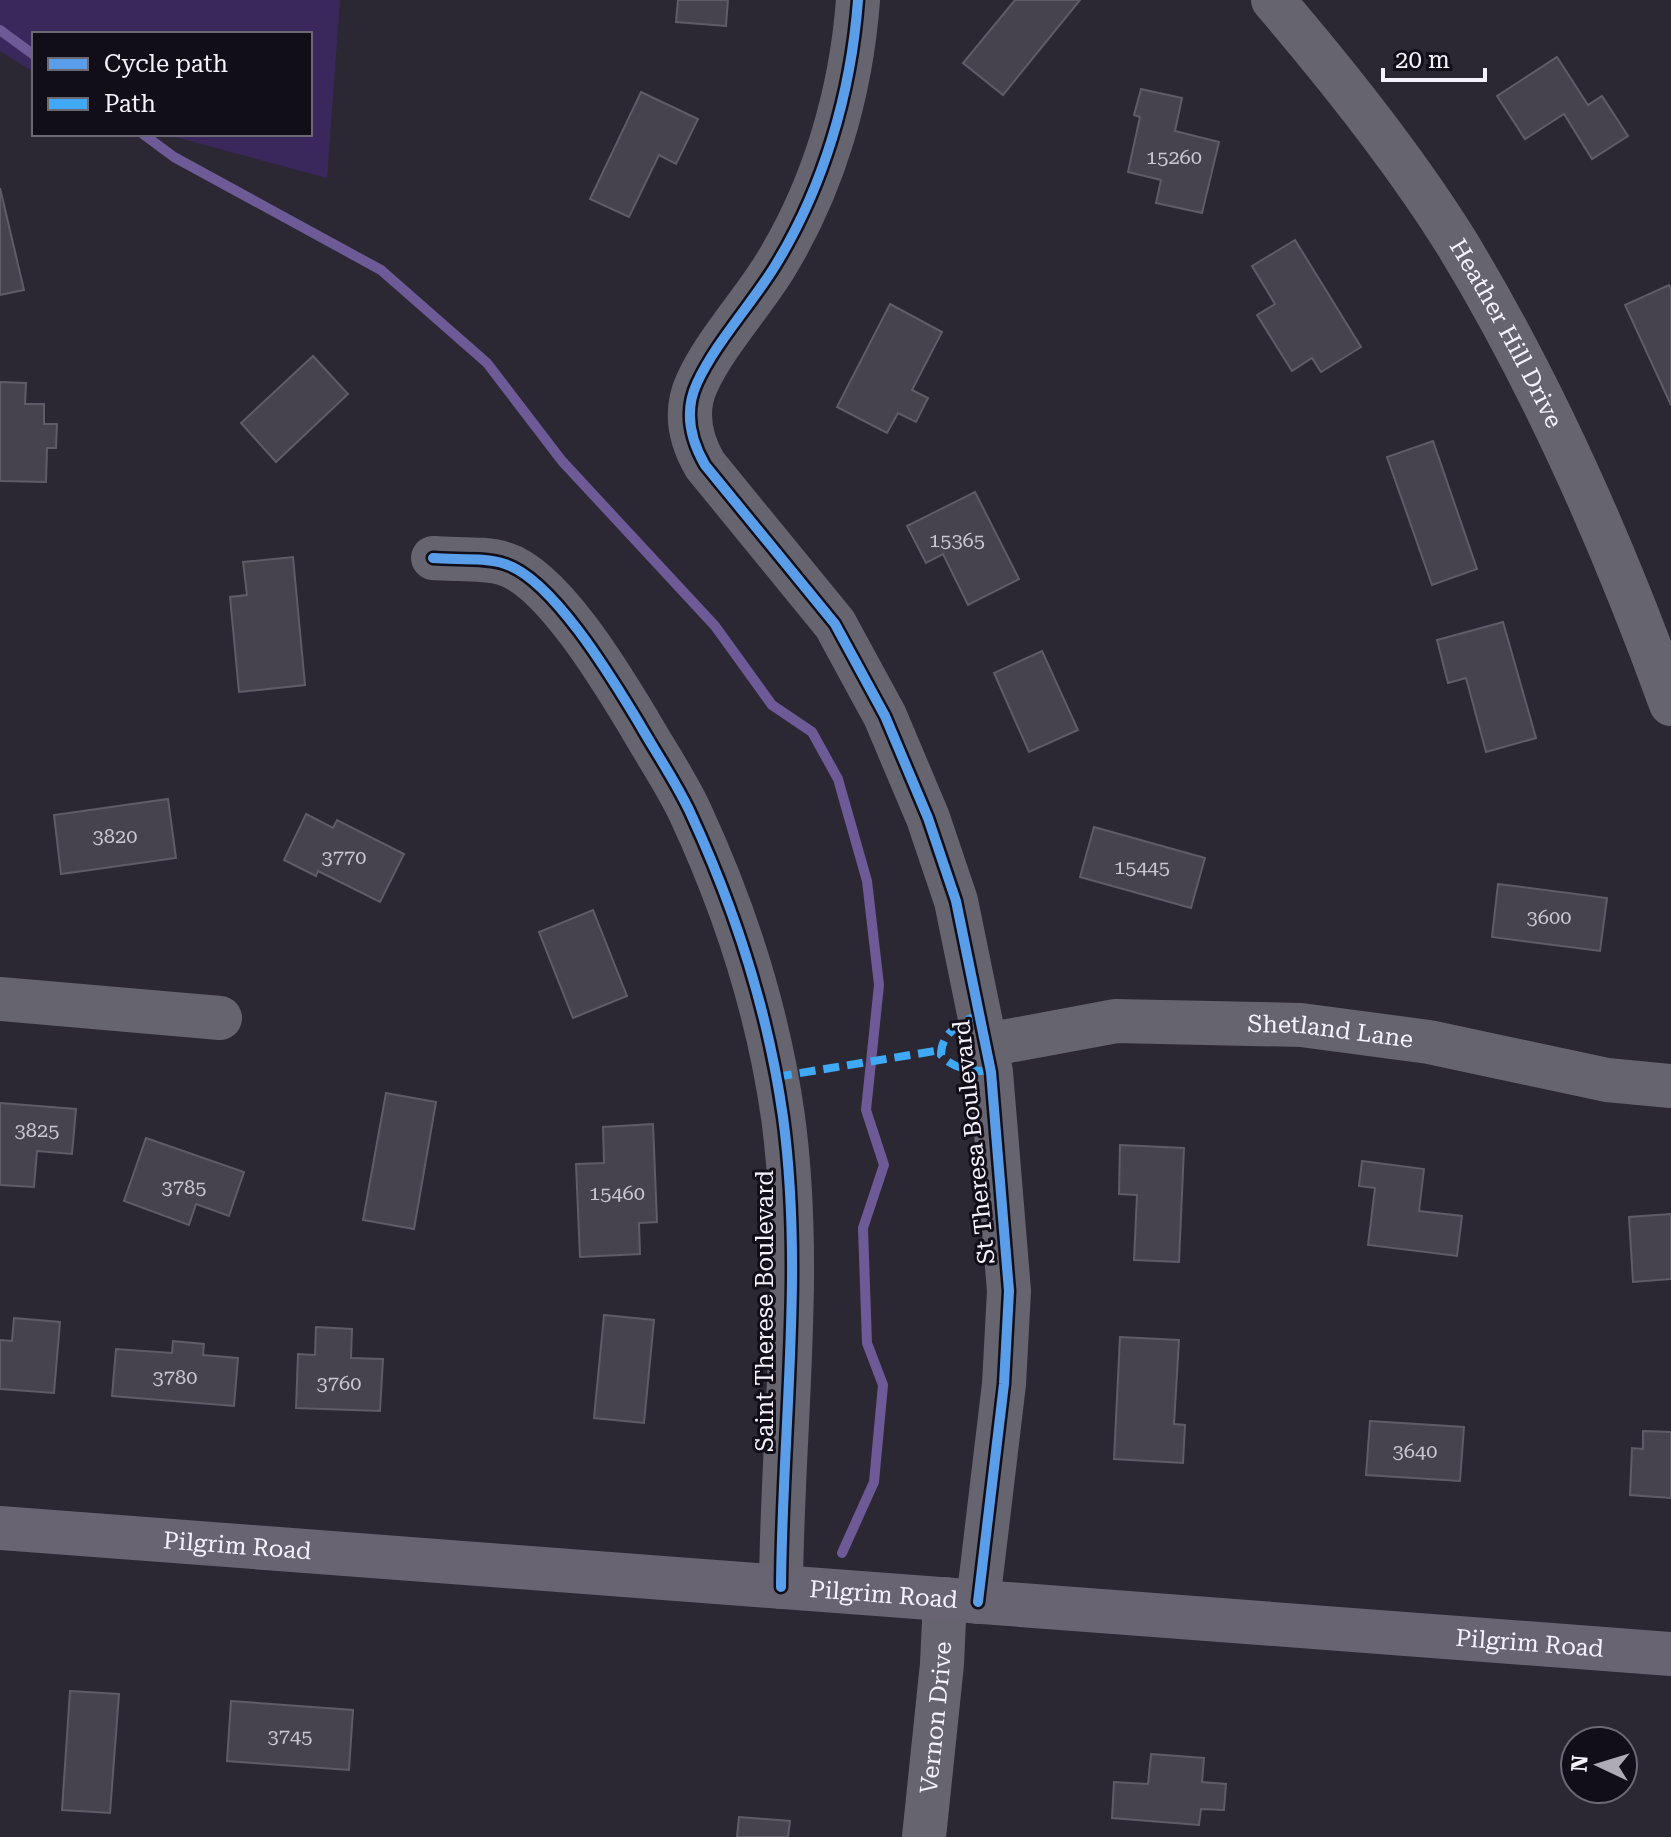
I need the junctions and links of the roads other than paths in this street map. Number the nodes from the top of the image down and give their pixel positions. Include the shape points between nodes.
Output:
1 (858, 0) edge
2 (1273, 0) edge
3 (433, 558) dead end
4 (1671, 704) edge
5 (0, 999) edge
6 (220, 1018) dead end
7 (987, 1045) junction
8 (1671, 1086) edge
9 (0, 1528) edge
10 (781, 1587) junction
11 (962, 1601) junction
12 (1671, 1654) edge
13 (924, 1837) edge

1 - 7 street, St Theresa Boulevard via 844,101 811,196 776,265 697,384 689,418 705,465 835,624 885,716 956,901
2 - 4 street, Heather Hill Drive via 1390,148 1455,241 1492,306 1603,526
3 - 10 street, Saint Therese Boulevard via 505,563 536,580 559,606 622,695 689,810 733,914 763,1012 783,1118 790,1206
5 - 6 street
7 - 8 street, Shetland Lane via 1116,1021 1301,1025 1429,1042 1607,1080
7 - 11 street, St Theresa Boulevard via 1009,1291 1003,1400
9 - 10 main road, Pilgrim Road
10 - 11 main road, Pilgrim Road
11 - 12 main road, Pilgrim Road
11 - 13 street, Vernon Drive via 942,1664

